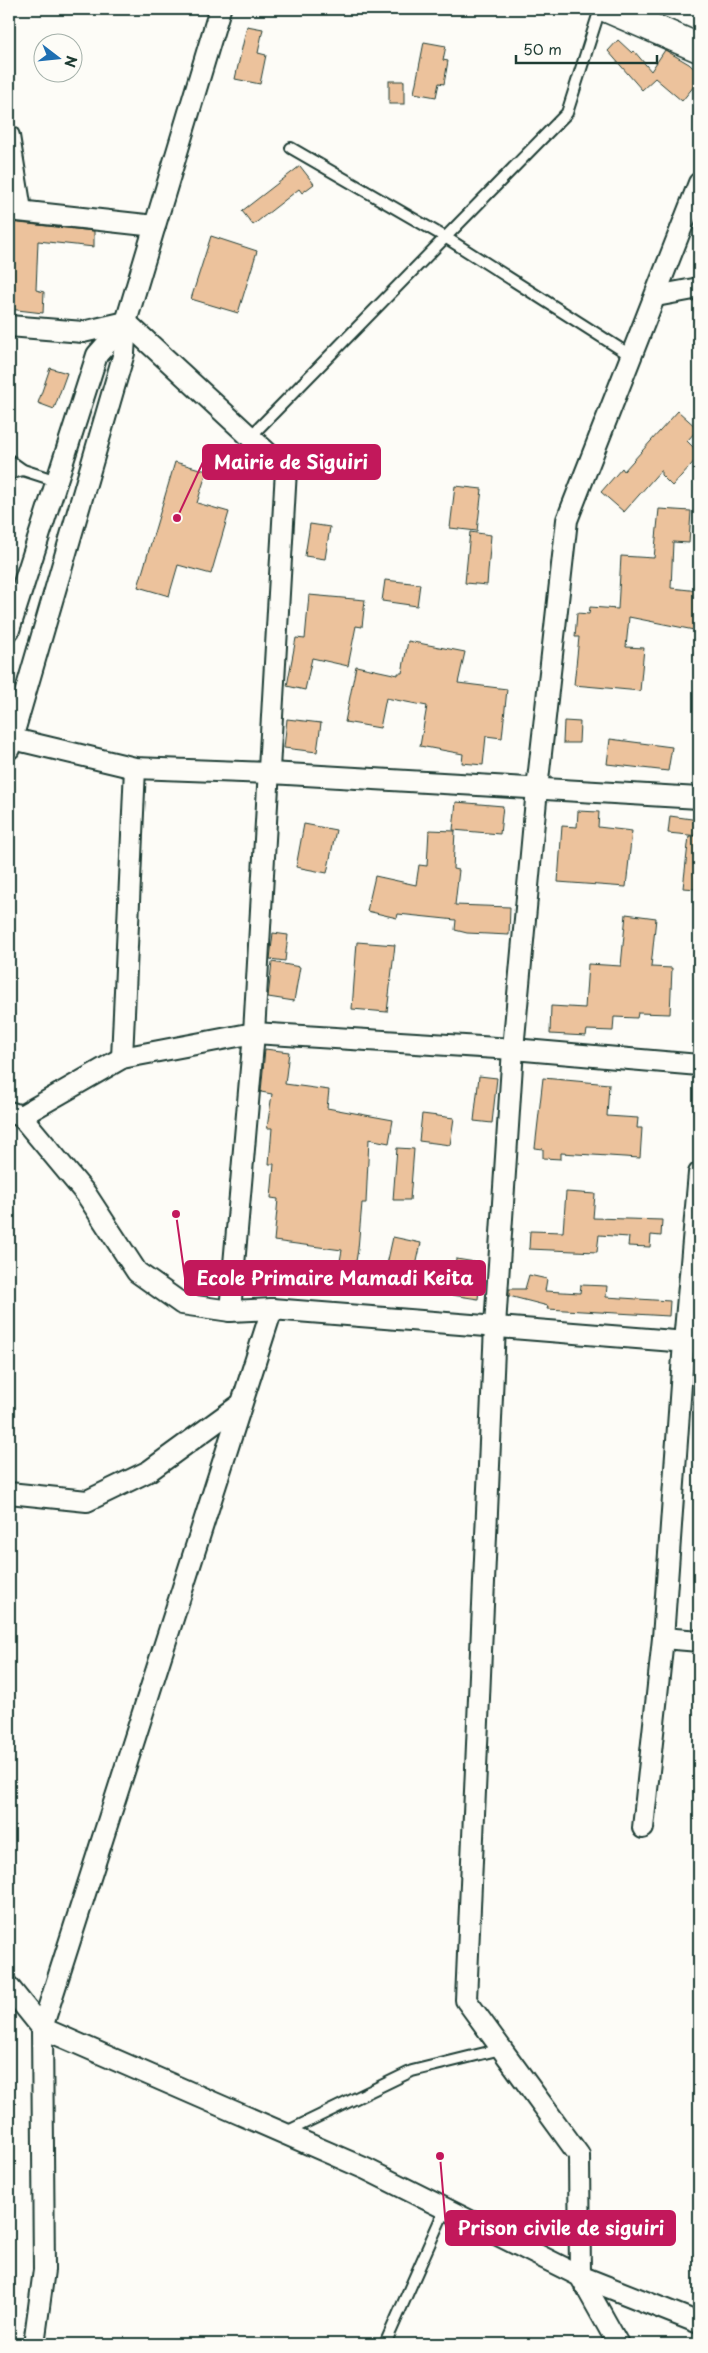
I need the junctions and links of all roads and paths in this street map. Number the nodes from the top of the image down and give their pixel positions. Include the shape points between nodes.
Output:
1 (220, 9) edge
2 (600, 9) edge
3 (609, 9) edge
4 (699, 48) edge
5 (9, 136) edge
6 (291, 148) dead end
7 (699, 183) edge
8 (15, 210) edge
9 (155, 226) junction
10 (446, 237) junction
11 (699, 288) edge
12 (656, 296) junction
13 (126, 322) junction
14 (9, 326) edge
15 (630, 355) junction
16 (250, 437) junction
17 (9, 460) edge
18 (22, 470) junction
19 (9, 474) edge
20 (56, 481) junction
21 (9, 630) edge
22 (10, 742) edge
23 (135, 768) junction
24 (270, 773) junction
25 (537, 789) junction
26 (699, 798) edge
27 (254, 1033) junction
28 (513, 1049) junction
29 (122, 1058) junction
30 (699, 1065) edge
31 (15, 1114) edge
32 (699, 1173) edge
33 (272, 1309) junction
34 (230, 1311) junction
35 (495, 1326) junction
36 (691, 1342) edge
37 (241, 1404) junction
38 (9, 1493) edge
39 (663, 1638) junction
40 (699, 1641) edge
41 (643, 1828) dead end
42 (9, 1987) edge
43 (42, 2028) junction
44 (501, 2049) junction
45 (284, 2134) junction
46 (446, 2209) junction
47 (580, 2276) junction
48 (699, 2324) edge
49 (34, 2344) edge
50 (386, 2344) edge
51 (618, 2344) edge

1 - 9 street
2 - 10 lane via 567,113
3 - 4 street
5 - 8 street
6 - 10 lane
7 - 12 street
8 - 9 street
9 - 13 street
10 - 15 lane
10 - 16 lane
11 - 12 street
12 - 15 street
13 - 14 street via 83,332
13 - 16 street
13 - 20 street via 97,356
13 - 22 street via 124,353
15 - 25 street via 567,520
16 - 24 street via 286,470
17 - 18 lane
18 - 19 lane
18 - 20 lane
20 - 21 street
22 - 23 street
23 - 24 street
23 - 29 street
24 - 25 street
24 - 27 street
25 - 26 street
25 - 28 street
27 - 28 street
27 - 29 street
27 - 34 street
28 - 30 street
28 - 35 street
29 - 31 street
31 - 34 street via 86,1194 137,1272 182,1304
32 - 36 street
33 - 34 street
33 - 35 street
33 - 37 street
35 - 36 street
35 - 44 street via 466,2000
36 - 39 street
37 - 38 street via 149,1471 87,1501
37 - 43 street
39 - 40 street
39 - 41 street
42 - 43 street
43 - 45 street
43 - 49 street via 44,2270
44 - 45 lane via 412,2071
44 - 47 street via 578,2155
45 - 46 street via 366,2169
46 - 47 street
46 - 50 lane
47 - 48 street
47 - 51 street

